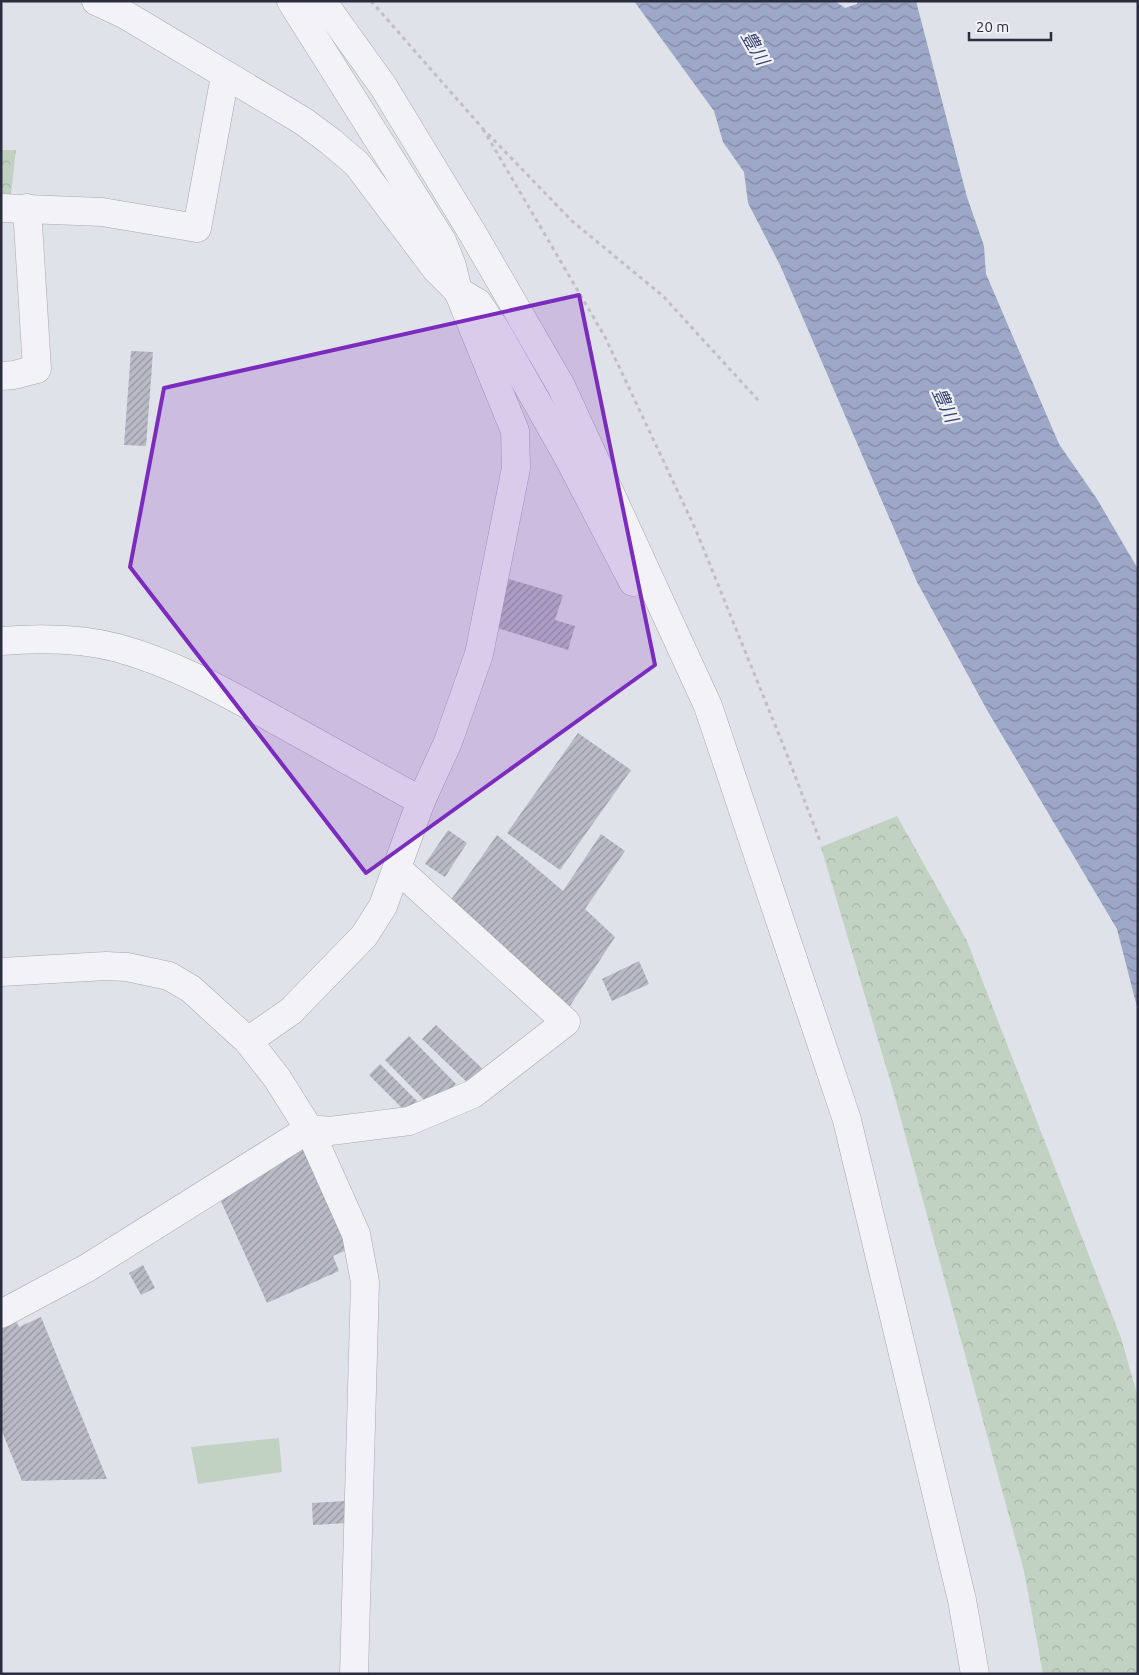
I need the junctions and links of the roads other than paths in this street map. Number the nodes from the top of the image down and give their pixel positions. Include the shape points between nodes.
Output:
1 (96, 1) edge
2 (291, 1) edge
3 (322, 1) edge
4 (225, 76) junction
5 (14, 208) edge
6 (458, 292) junction
7 (1, 376) edge
8 (664, 611) junction
9 (1, 641) edge
10 (421, 802) junction
11 (398, 869) junction
12 (1, 972) edge
13 (248, 1041) junction
14 (309, 1129) junction
15 (1, 1314) edge
16 (354, 1674) edge
17 (975, 1674) edge

1 - 4 street via 124,14
2 - 6 street via 442,241
3 - 8 street via 383,86 561,386
4 - 5 street via 197,228 102,212
4 - 6 street via 302,121 357,164 436,270
5 - 7 street via 37,369
6 - 8 street via 478,303 496,330 567,455 626,572 644,599
6 - 10 street via 515,431 516,468 479,654 448,742
8 - 17 street via 708,706 847,1120 962,1600
9 - 10 street via 74,641 116,647 159,661 204,680
10 - 11 street
11 - 13 street via 383,906 364,936 291,1011
11 - 14 street via 566,1022 473,1094 410,1121 330,1131
12 - 13 street via 127,966 169,976 191,988
13 - 14 street via 277,1078
14 - 15 street via 87,1268
14 - 16 street via 356,1234 364,1282

